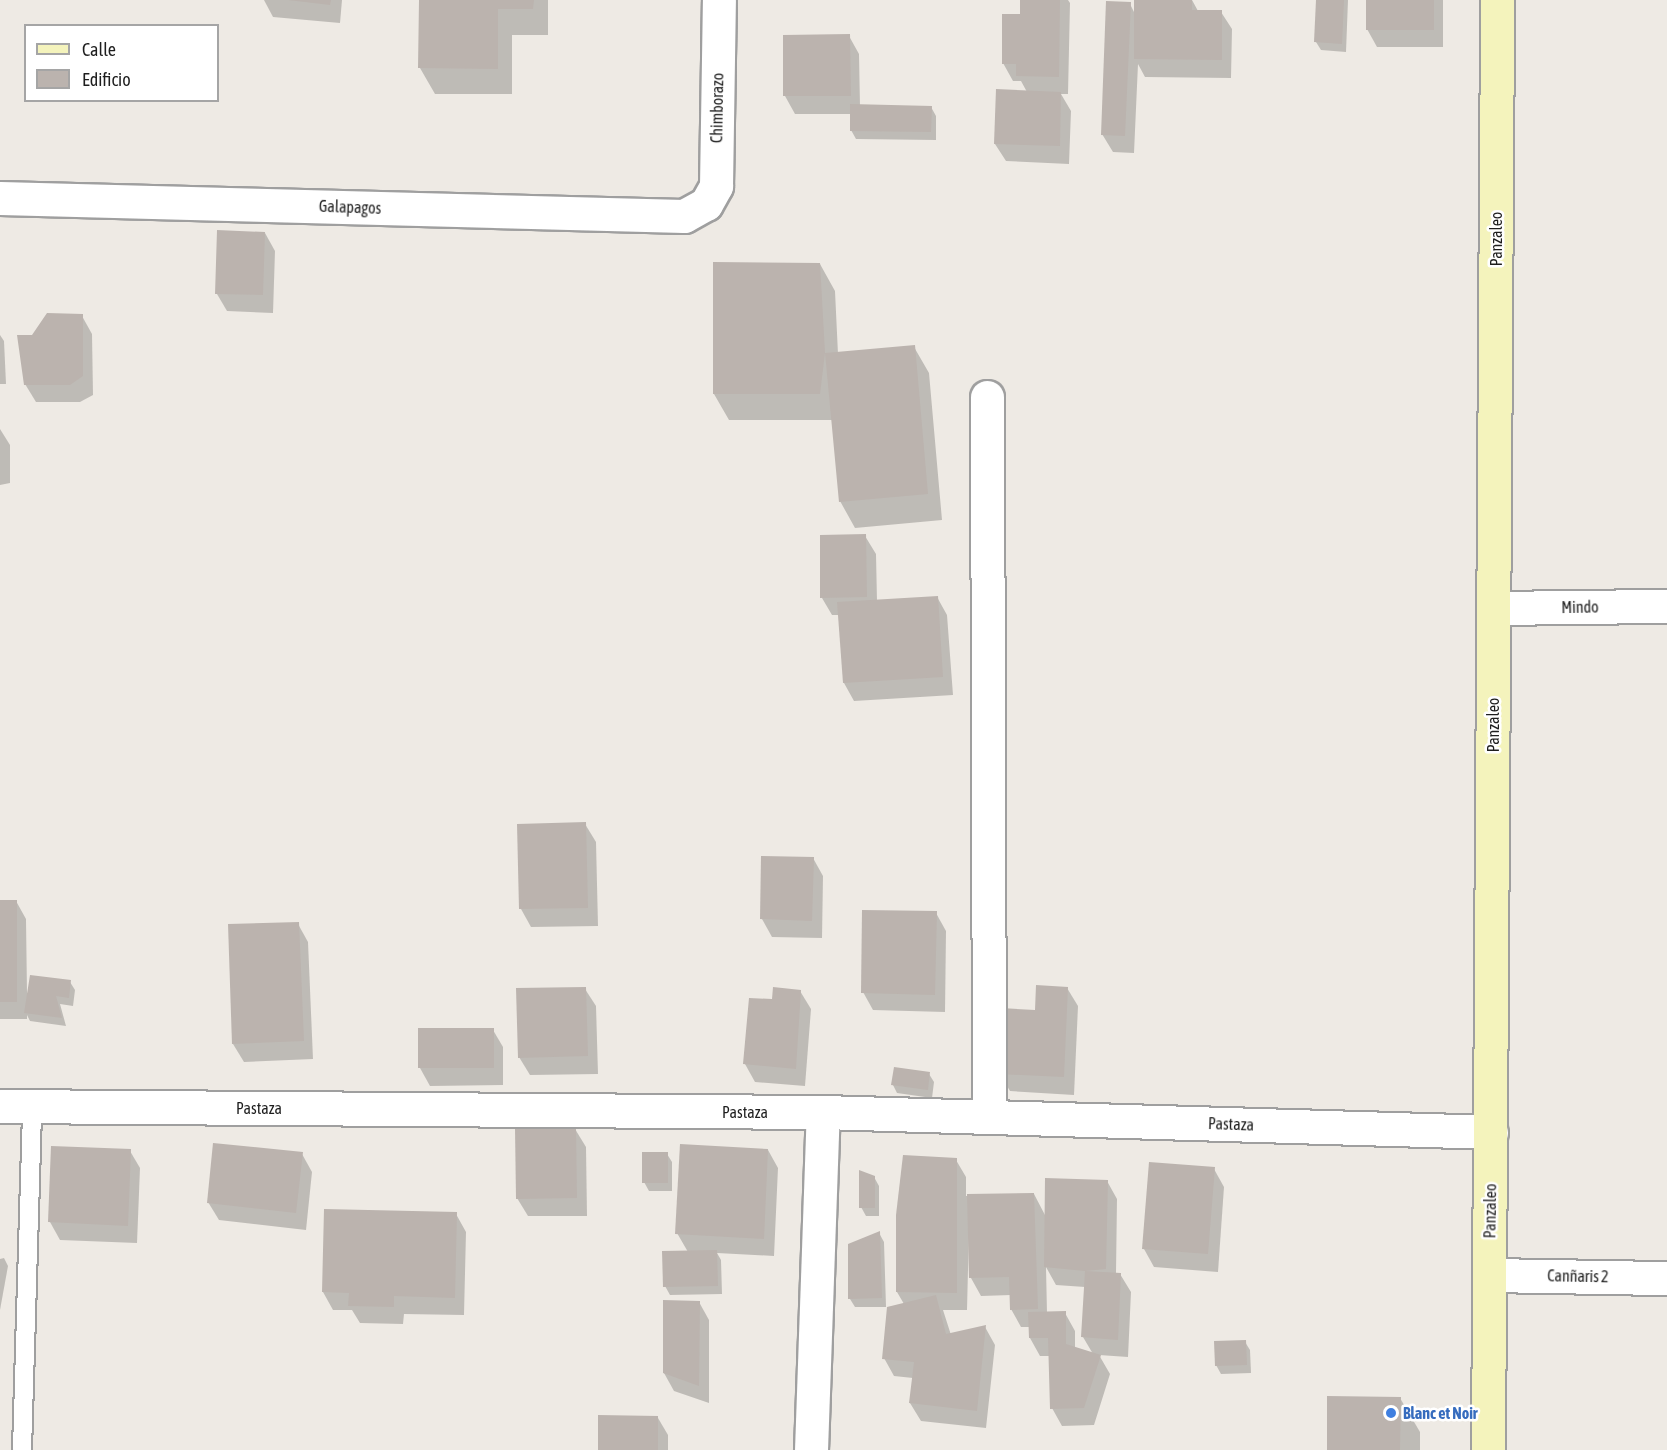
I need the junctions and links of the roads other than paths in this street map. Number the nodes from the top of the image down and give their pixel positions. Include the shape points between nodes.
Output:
1 (719, 0) edge
2 (1497, 0) edge
3 (0, 198) edge
4 (700, 210) joint
5 (987, 397) dead end
6 (1667, 606) edge
7 (1494, 608) junction
8 (0, 1106) edge
9 (32, 1106) junction
10 (823, 1112) junction
11 (990, 1117) junction
12 (1491, 1132) junction
13 (1489, 1275) junction
14 (1667, 1278) edge
15 (22, 1450) edge
16 (811, 1450) edge
17 (1488, 1450) edge

1 - 4 street, Chimborazo via 716,186
2 - 7 street, Panzaleo
3 - 4 street, Galapagos via 670,216
5 - 11 street
6 - 7 street, Mindo
7 - 12 street, Panzaleo
8 - 9 street, Pastaza
9 - 10 street, Pastaza
9 - 15 lane
10 - 11 street, Pastaza
10 - 16 street
11 - 12 street, Pastaza
12 - 13 street, Panzaleo
13 - 14 street, Canñaris 2
13 - 17 street, Panzaleo

